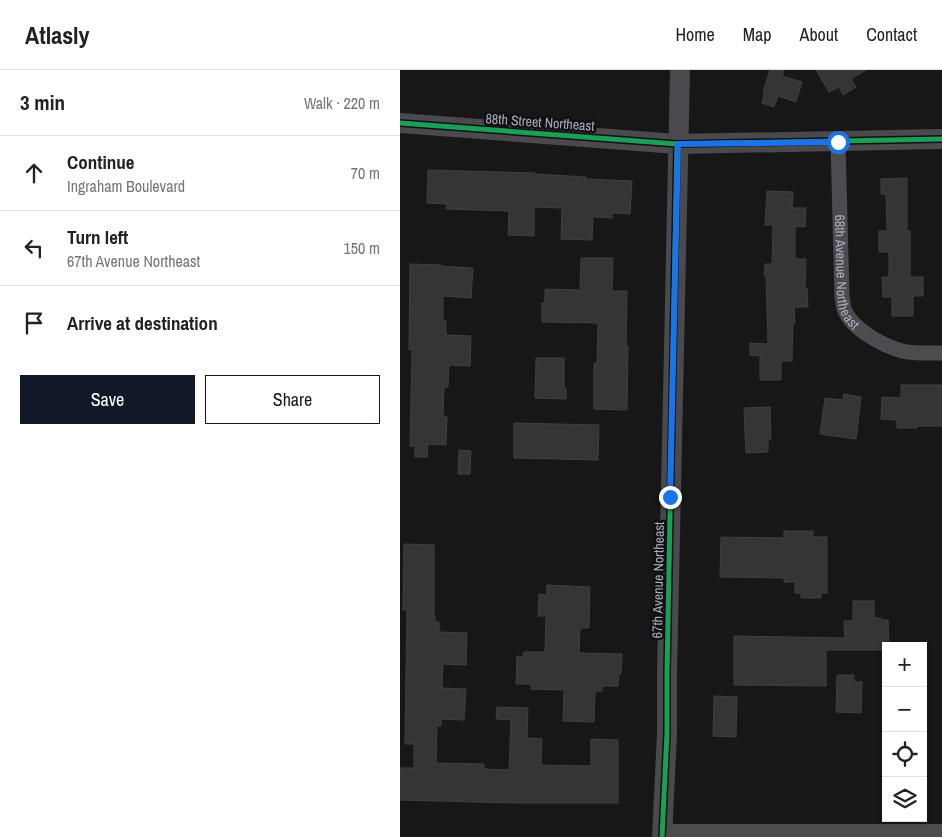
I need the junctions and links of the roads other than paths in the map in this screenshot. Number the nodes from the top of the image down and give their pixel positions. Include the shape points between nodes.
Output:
1 (680, 70) edge
2 (400, 123) edge
3 (942, 139) edge
4 (838, 142) junction
5 (678, 144) junction
6 (942, 353) edge
7 (942, 834) edge
8 (662, 835) edge

1 - 5 main road, 67th Avenue Northeast
2 - 5 main road, 88th Street Northeast
3 - 4 main road, 88th Street Northeast
4 - 5 main road, 88th Street Northeast
4 - 6 street, 68th Avenue Northeast via 842,296 846,312 858,328 902,351
5 - 8 main road, 67th Avenue Northeast via 667,733
7 - 8 street

